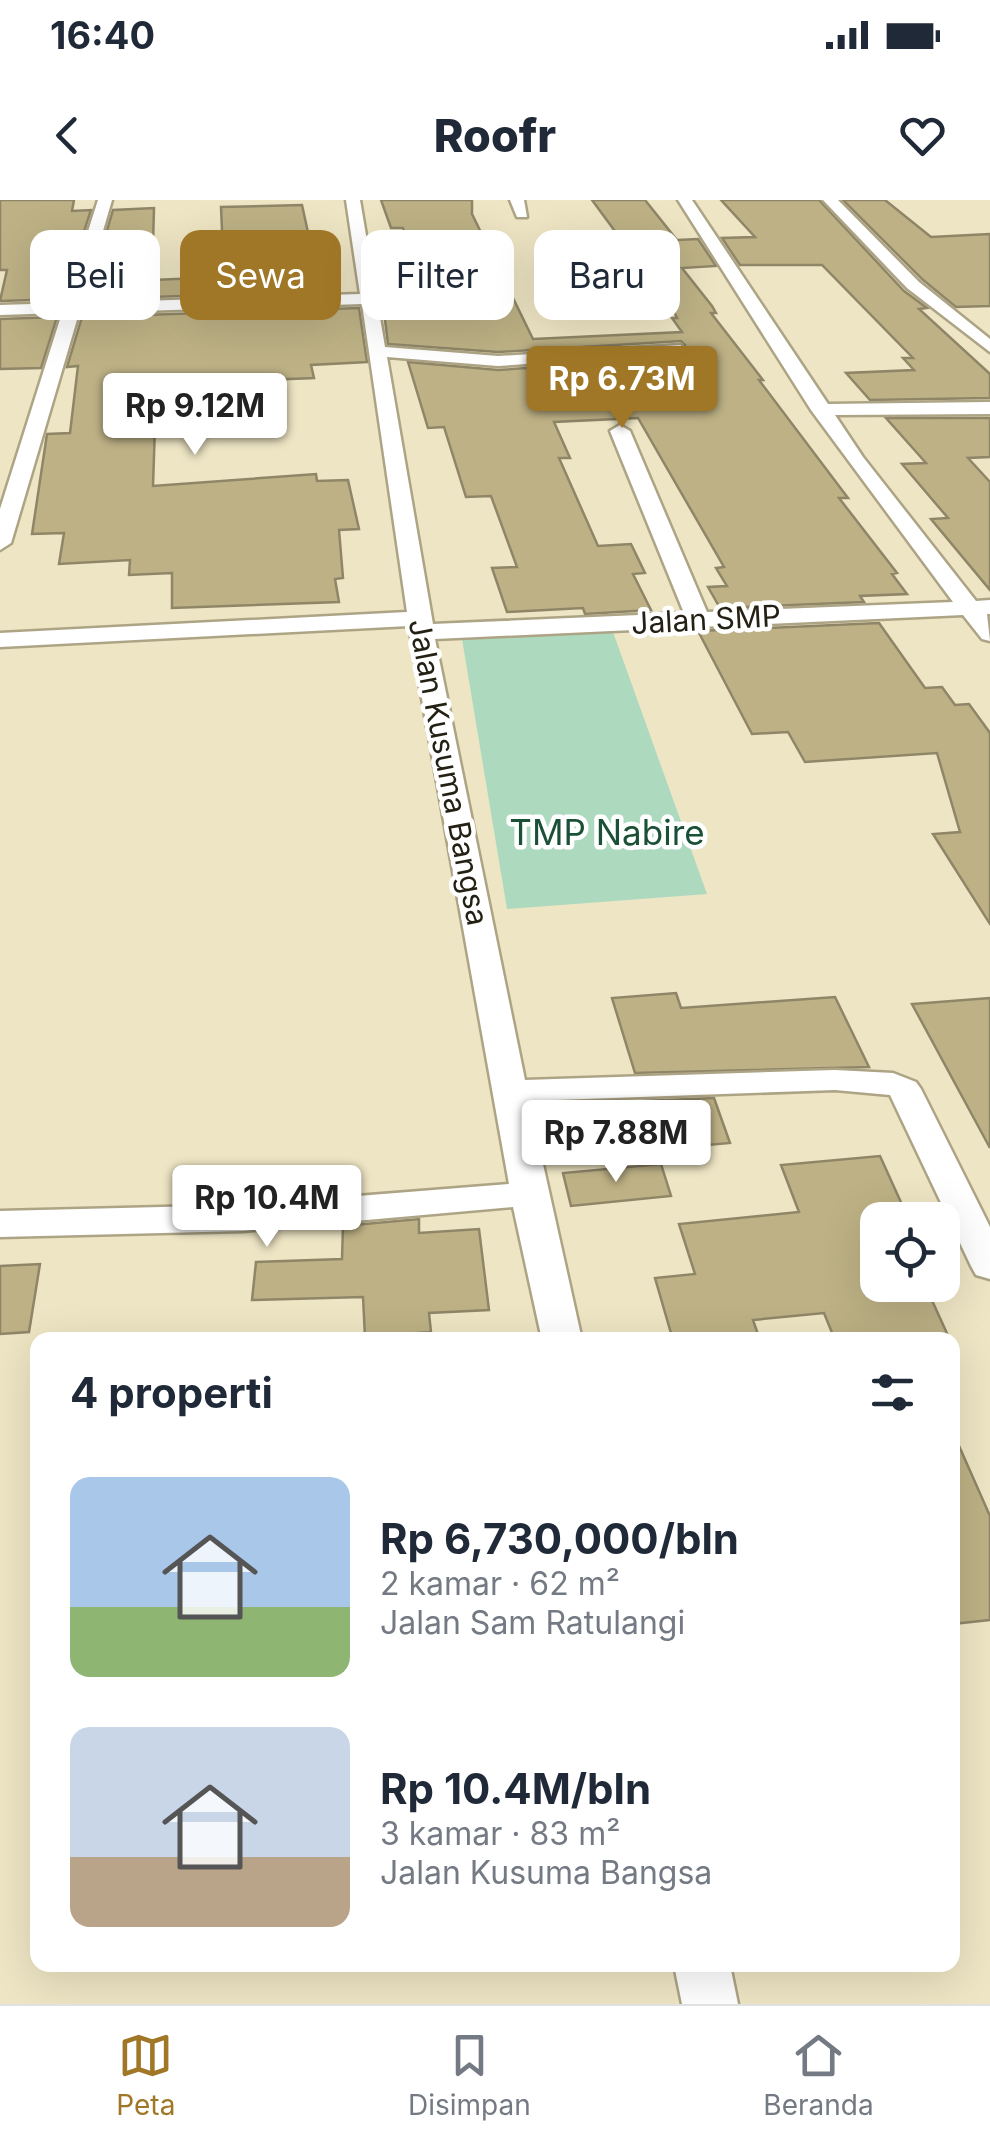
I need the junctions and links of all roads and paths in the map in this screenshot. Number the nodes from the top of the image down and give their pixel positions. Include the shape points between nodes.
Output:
1 (105, 200) edge
2 (353, 200) edge
3 (686, 200) edge
4 (830, 200) edge
5 (96, 230) edge
6 (361, 253) edge
7 (361, 300) edge
8 (160, 306) edge
9 (30, 309) edge
10 (0, 310) edge
11 (70, 320) edge
12 (371, 320) edge
13 (990, 347) edge
14 (676, 349) dead end
15 (376, 351) junction
16 (990, 408) edge
17 (820, 410) junction
18 (620, 431) dead end
19 (0, 543) edge
20 (981, 607) edge
21 (698, 619) junction
22 (420, 625) junction
23 (990, 634) edge
24 (0, 640) edge
25 (511, 1091) junction
26 (530, 1194) junction
27 (0, 1224) edge
28 (990, 1266) edge
29 (560, 1332) edge
30 (703, 1972) edge
31 (710, 2004) edge

1 - 5 street
2 - 6 street, Jalan Kusuma Bangsa
3 - 17 street
4 - 13 street via 913,285
7 - 8 street
9 - 10 street
11 - 19 street
12 - 15 street, Jalan Kusuma Bangsa
14 - 15 street via 498,361
15 - 22 street, Jalan Kusuma Bangsa
16 - 17 street
17 - 20 street
18 - 21 street
20 - 21 street, Jalan SMP
20 - 23 street
21 - 22 street, Jalan SMP
22 - 24 street, Jalan SMP
22 - 25 street, Jalan Kusuma Bangsa
25 - 26 street, Jalan Kusuma Bangsa
25 - 28 street via 893,1082 904,1089
26 - 27 street via 243,1218
26 - 29 street, Jalan Kusuma Bangsa
30 - 31 street

